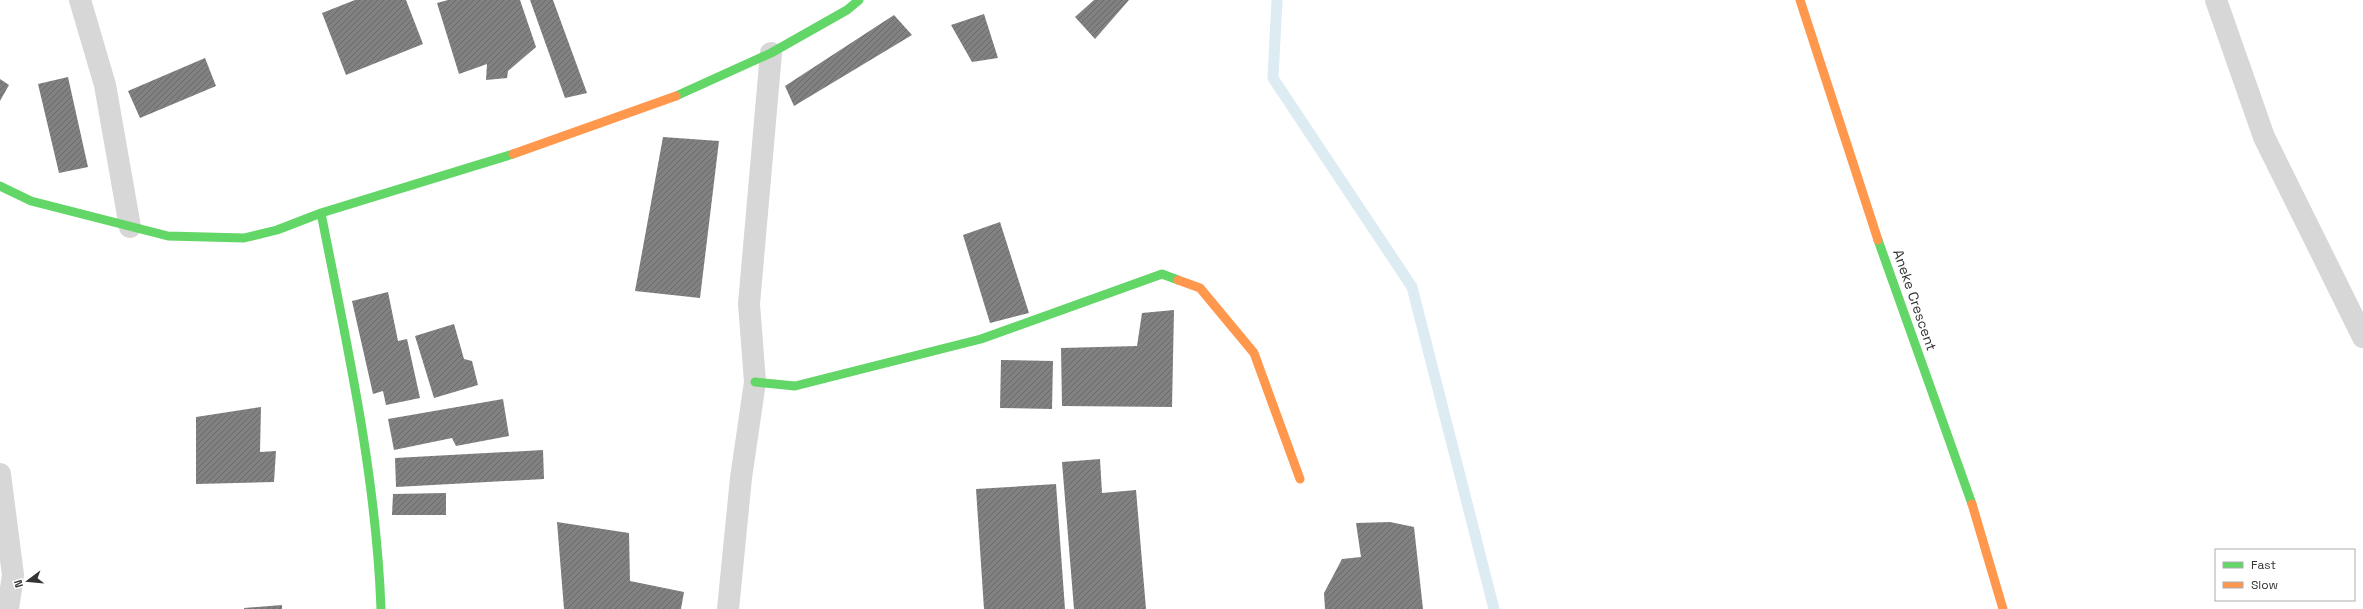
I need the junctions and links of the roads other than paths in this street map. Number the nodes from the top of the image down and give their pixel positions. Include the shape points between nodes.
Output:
1 (80, 0) edge
2 (860, 0) edge
3 (1800, 0) edge
4 (2216, 0) edge
5 (771, 53) junction
6 (0, 186) edge
7 (320, 213) junction
8 (130, 227) junction
9 (2363, 337) edge
10 (755, 382) junction
11 (0, 474) edge
12 (1300, 479) dead end
13 (8, 609) edge
14 (381, 609) edge
15 (728, 609) edge
16 (2003, 609) edge

1 - 8 street via 105,85
2 - 5 street via 848,10
3 - 16 street, Aneke Crescent via 1872,222 1967,486
4 - 9 street via 2264,136
5 - 7 street via 679,95 499,159
5 - 10 street via 749,304
6 - 8 street via 31,201
7 - 8 street via 277,230 244,238 168,236
7 - 14 street via 368,447 381,570
10 - 12 street via 795,386 982,339 1162,274 1200,288 1254,353
10 - 15 street via 741,478
11 - 13 street via 13,575

